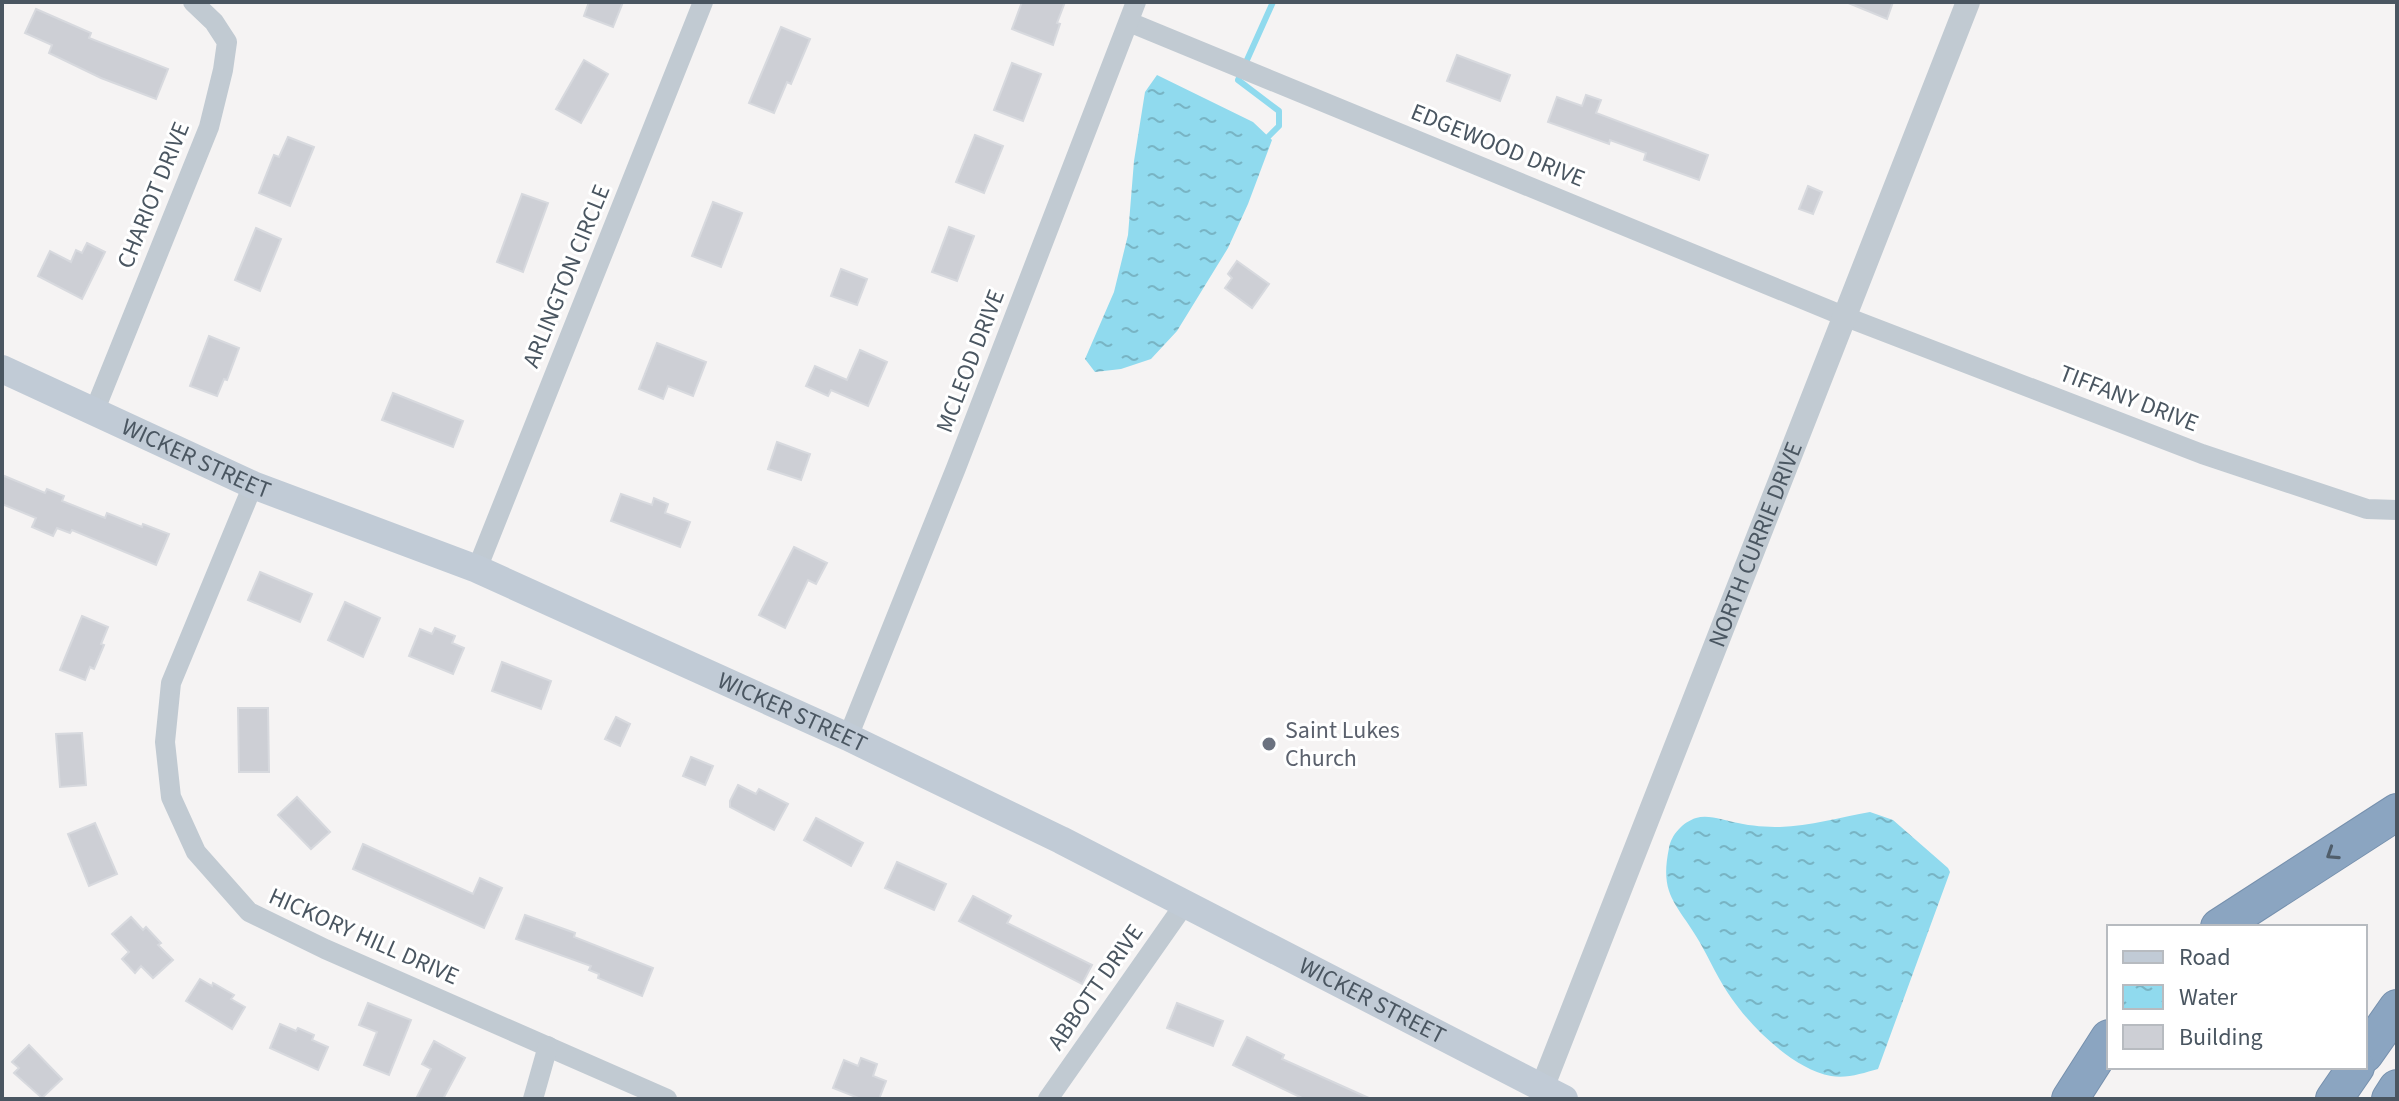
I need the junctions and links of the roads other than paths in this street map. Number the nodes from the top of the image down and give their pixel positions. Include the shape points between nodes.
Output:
1 (193, 2) edge
2 (703, 2) edge
3 (1136, 2) edge
4 (1968, 2) edge
5 (1129, 22) junction
6 (1846, 317) junction
7 (2, 369) edge
8 (94, 412) junction
9 (253, 485) junction
10 (2397, 510) edge
11 (477, 569) junction
12 (848, 737) junction
13 (2397, 812) edge
14 (1184, 905) junction
15 (2222, 925) edge
16 (2397, 1008) edge
17 (2107, 1041) edge
18 (548, 1046) junction
19 (2367, 1051) edge
20 (2355, 1069) edge
21 (2397, 1088) edge
22 (1547, 1095) edge
23 (533, 1099) edge
24 (667, 1099) edge
25 (1048, 1099) edge
26 (2070, 1099) edge
27 (2334, 1099) edge
28 (2390, 1099) edge

1 - 8 street, CHARIOT DRIVE via 227,42 223,70 209,127
2 - 11 street, ARLINGTON CIRCLE
3 - 5 street, MCLEOD DRIVE
4 - 6 street, NORTH CURRIE DRIVE
5 - 6 street, EDGEWOOD DRIVE
5 - 12 street, MCLEOD DRIVE
6 - 10 street, TIFFANY DRIVE via 2202,454 2367,509
6 - 22 street, NORTH CURRIE DRIVE
7 - 8 main road, WICKER STREET
8 - 9 main road, WICKER STREET
9 - 11 main road, WICKER STREET
9 - 18 street, HICKORY HILL DRIVE via 171,683 165,742 171,797 196,852 249,912
11 - 12 main road, WICKER STREET
12 - 14 main road, WICKER STREET
13 -> 15 highway
14 - 22 main road, WICKER STREET
14 - 25 street, ABBOTT DRIVE
16 - 19 highway
17 - 26 highway
18 - 23 street
18 - 24 street, HICKORY HILL DRIVE
20 - 27 highway
21 - 28 highway

